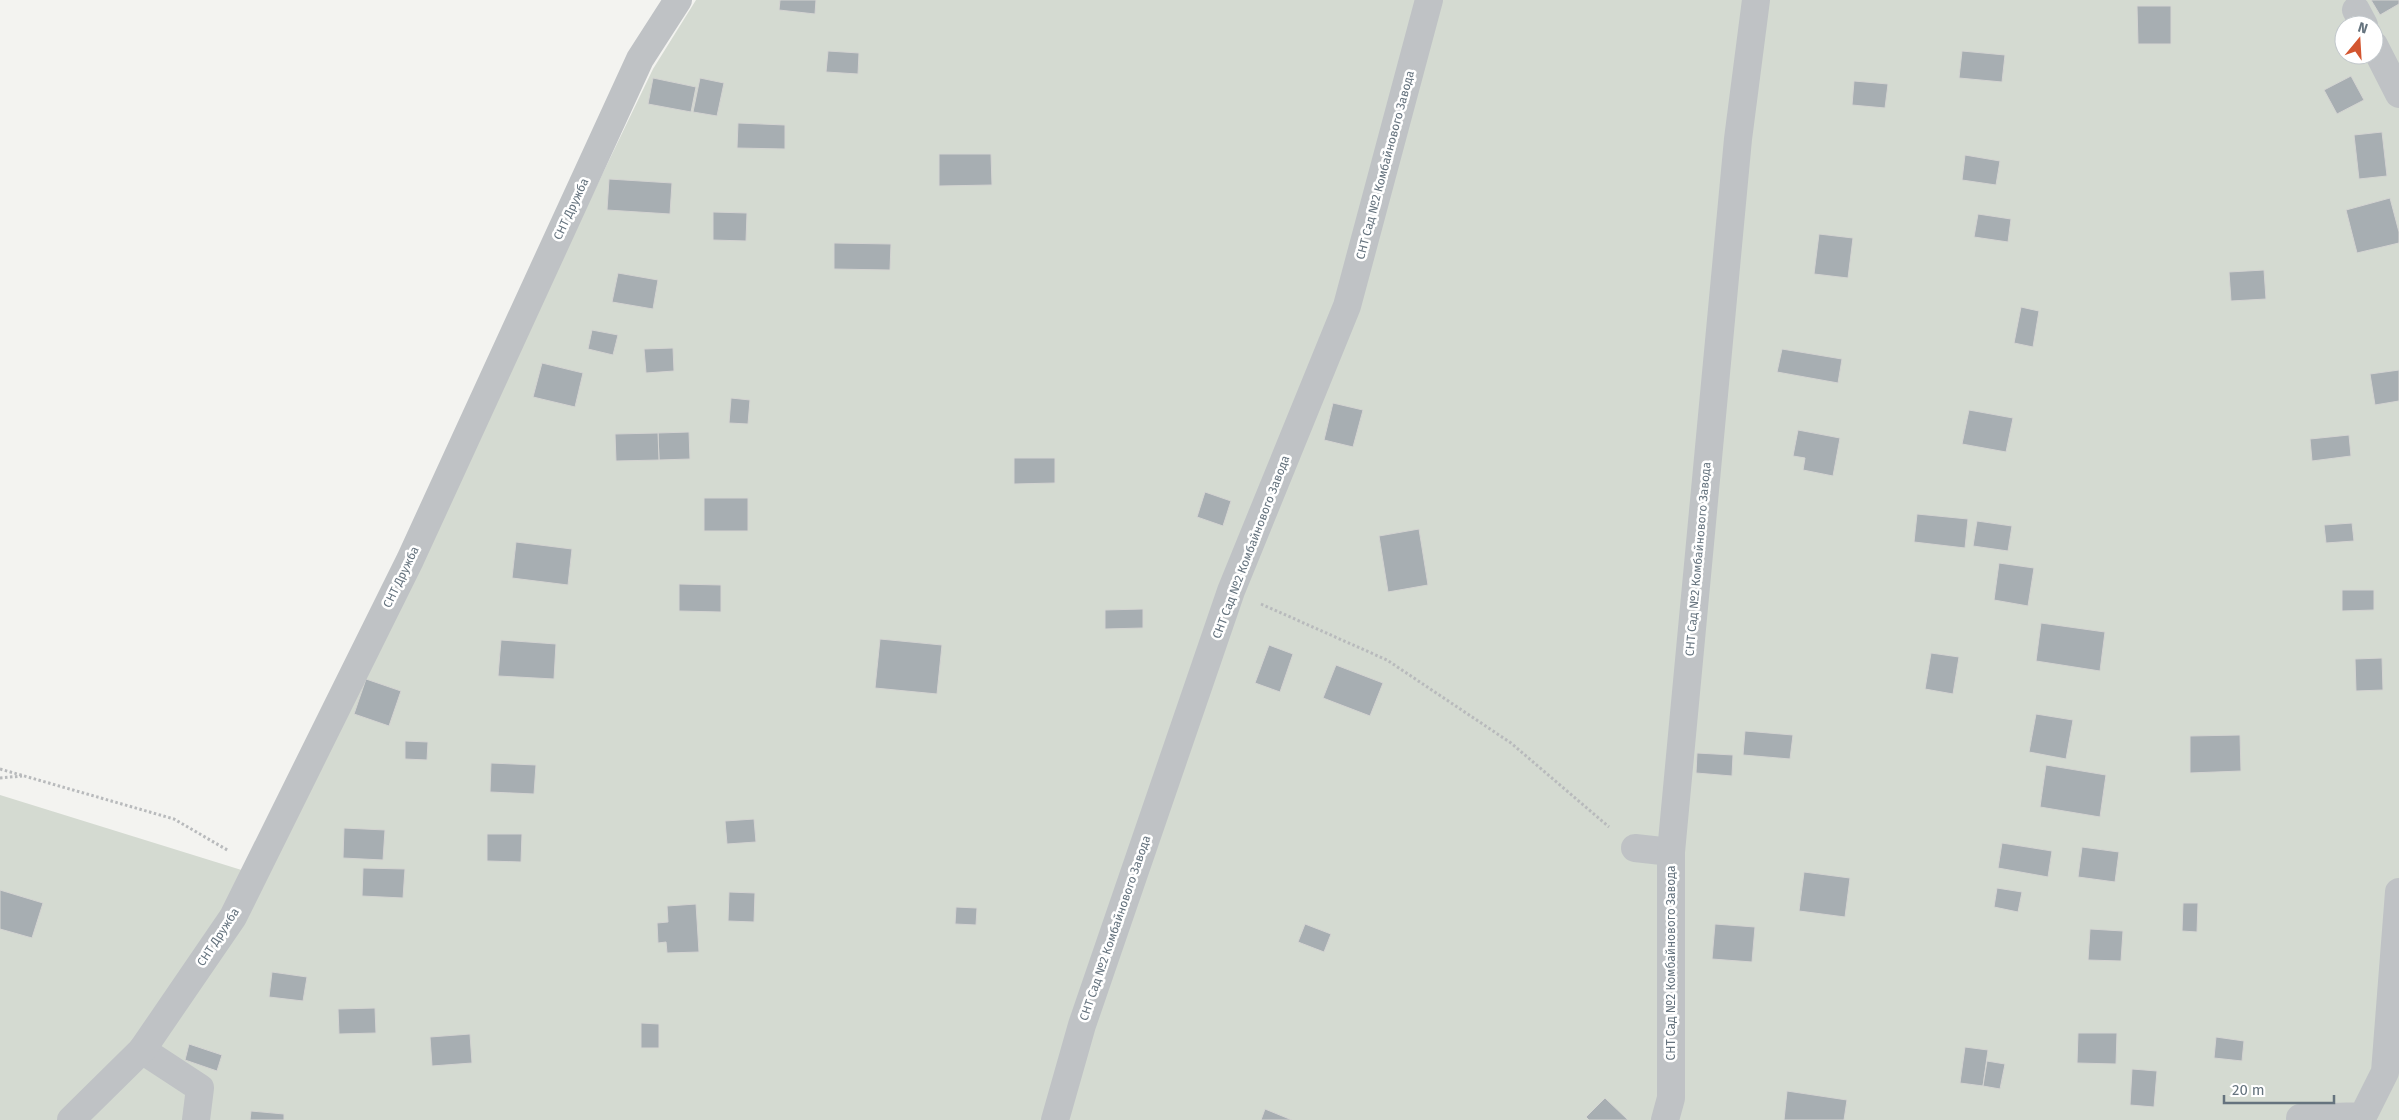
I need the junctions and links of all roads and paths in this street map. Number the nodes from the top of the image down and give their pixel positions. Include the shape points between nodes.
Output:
1 (678, 0) edge
2 (1429, 0) edge
3 (1756, 0) edge
4 (2384, 65) edge
5 (2399, 94) edge
6 (1231, 591) junction
7 (0, 770) edge
8 (25, 775) junction
9 (0, 778) edge
10 (1635, 848) joint
11 (1671, 852) junction
12 (257, 868) junction
13 (2399, 892) edge
14 (142, 1050) junction
15 (2300, 1118) dead end
16 (71, 1120) edge
17 (196, 1120) edge
18 (1055, 1120) edge
19 (1665, 1120) edge

1 - 12 street, СНТ Дружба via 640,59 410,560
2 - 6 street, СНТ Сад №2 Комбайнового Завода via 1347,306
3 - 11 street, СНТ Сад №2 Комбайнового Завода via 1738,139
4 - 5 street
6 - 10 path via 1386,660 1511,743
6 - 18 street, СНТ Сад №2 Комбайнового Завода via 1082,1025
7 - 8 path
8 - 9 path
8 - 12 path via 174,819
10 - 11 street
11 - 19 street, СНТ Сад №2 Комбайнового Завода via 1671,1098
12 - 14 street, СНТ Дружба via 233,916
13 - 15 street via 2385,1072 2363,1116
14 - 16 street, СНТ Дружба
14 - 17 street via 200,1088

